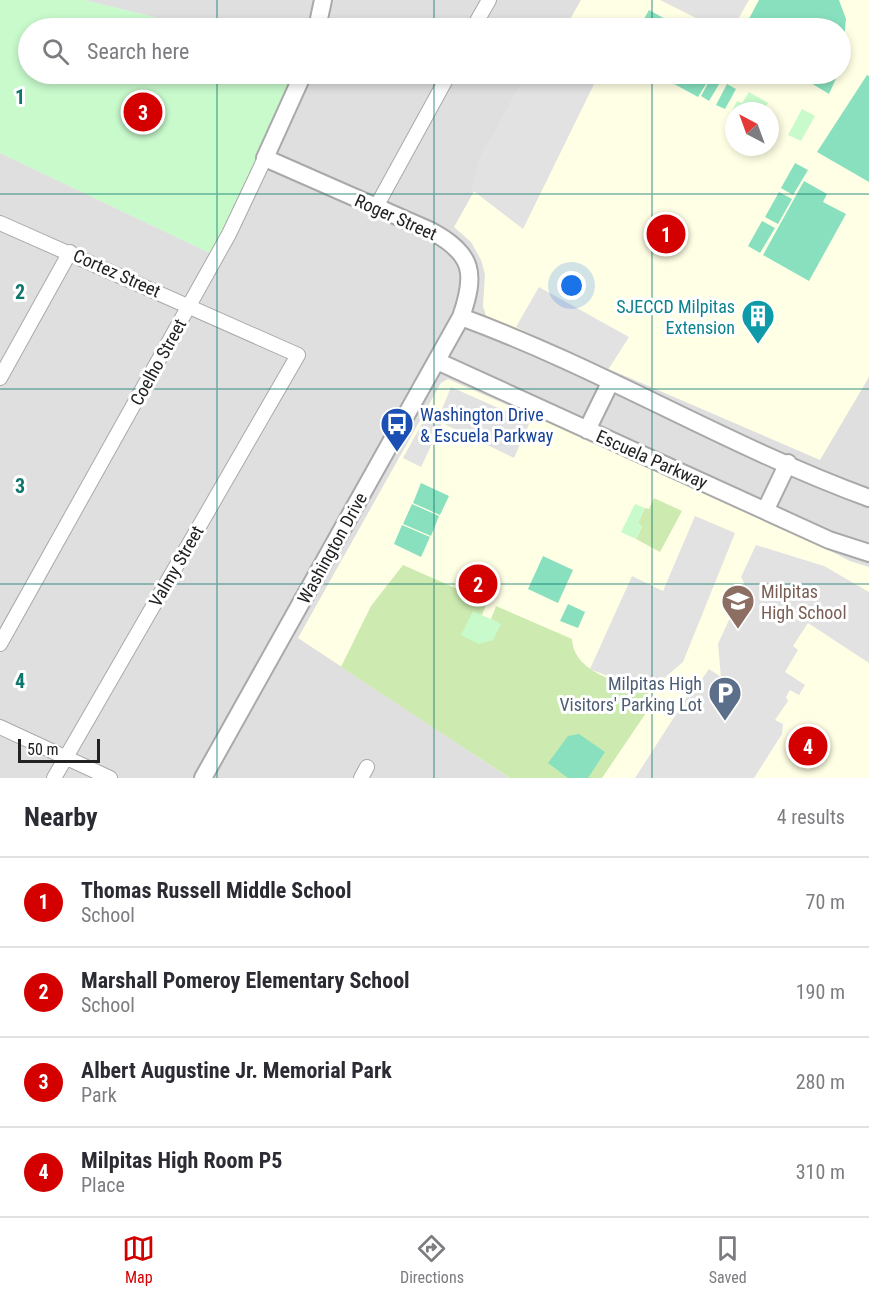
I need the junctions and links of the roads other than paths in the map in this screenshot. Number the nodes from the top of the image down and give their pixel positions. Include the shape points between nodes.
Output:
1 (323, 0) edge
2 (489, 0) edge
3 (319, 18) edge
4 (479, 18) edge
5 (298, 84) edge
6 (444, 84) edge
7 (265, 158) junction
8 (376, 207) junction
9 (0, 223) edge
10 (70, 252) junction
11 (190, 305) junction
12 (461, 317) junction
13 (298, 355) joint
14 (437, 361) junction
15 (0, 378) edge
16 (610, 383) junction
17 (587, 430) junction
18 (788, 463) junction
19 (869, 498) edge
20 (766, 509) junction
21 (869, 553) edge
22 (0, 644) edge
23 (0, 727) edge
24 (66, 758) junction
25 (54, 778) edge
26 (110, 778) edge
27 (203, 778) edge

1 - 3 street
2 - 4 street
5 - 7 street, Coelho Street
6 - 8 street
7 - 8 street, Roger Street
7 - 11 street, Coelho Street
8 - 12 street, Roger Street via 436,234 460,251 471,280
9 - 10 street, Cortez Street
10 - 11 street, Cortez Street
10 - 15 street
11 - 13 street, Cortez Street
11 - 22 street, Coelho Street
12 - 14 street, Washington Drive
12 - 16 street via 523,340
13 - 24 street, Valmy Street
14 - 17 street, Escuela Parkway
14 - 27 street, Washington Drive
16 - 17 street
16 - 18 street
17 - 20 street, Escuela Parkway
18 - 19 street
18 - 20 street
20 - 21 street, Escuela Parkway via 829,540
23 - 24 street
24 - 25 street, Valmy Street
24 - 26 street

